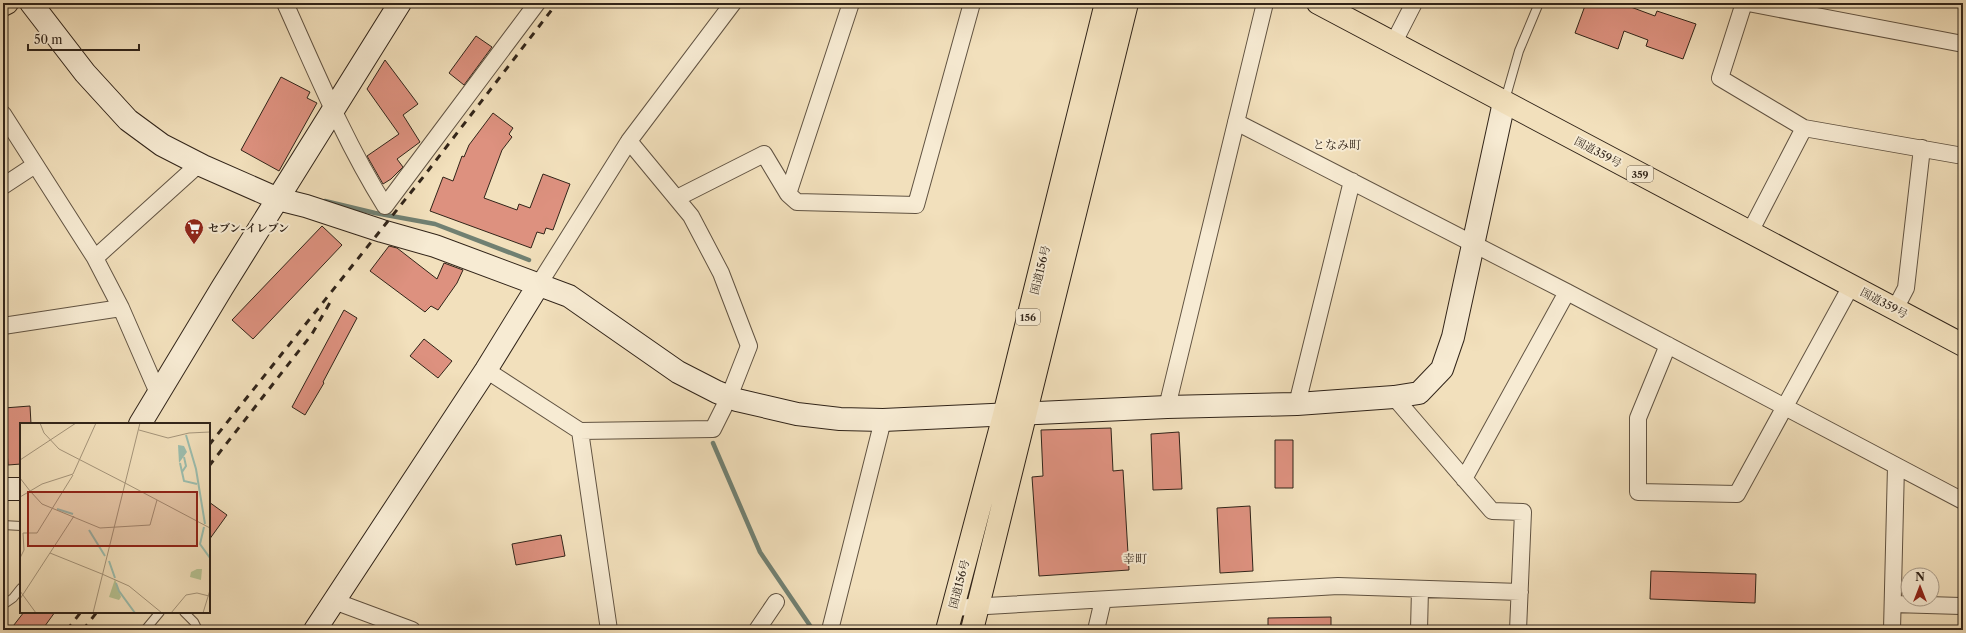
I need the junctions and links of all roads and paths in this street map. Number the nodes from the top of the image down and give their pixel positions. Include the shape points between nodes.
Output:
1 (6, 3) edge
2 (32, 3) edge
3 (285, 3) edge
4 (400, 3) edge
5 (536, 3) edge
6 (733, 3) edge
7 (851, 3) edge
8 (972, 3) edge
9 (1106, 3) edge
10 (1127, 3) edge
11 (1265, 3) edge
12 (1318, 3) edge
13 (1414, 3) edge
14 (1539, 3) edge
15 (1744, 3) edge
16 (1748, 3) edge
17 (3, 5) edge
18 (1393, 44) junction
19 (1963, 44) edge
20 (1504, 102) junction
21 (333, 110) junction
22 (3, 114) edge
23 (1236, 122) junction
24 (1804, 128) junction
25 (629, 141) junction
26 (1922, 148) junction
27 (1963, 156) edge
28 (198, 164) junction
29 (35, 165) junction
30 (1352, 181) junction
31 (3, 186) edge
32 (788, 194) junction
33 (677, 198) junction
34 (278, 199) junction
35 (1750, 232) junction
36 (1473, 244) junction
37 (95, 258) junction
38 (539, 284) junction
39 (1851, 286) junction
40 (1567, 292) junction
41 (121, 308) junction
42 (1895, 309) junction
43 (3, 326) edge
44 (1668, 345) junction
45 (1963, 345) edge
46 (486, 370) junction
47 (158, 393) junction
48 (729, 397) junction
49 (1394, 397) junction
50 (1297, 404) junction
51 (1167, 407) junction
52 (1784, 407) junction
53 (1026, 413) junction
54 (1004, 414) junction
55 (883, 420) junction
56 (141, 423) edge
57 (580, 432) junction
58 (1896, 466) junction
59 (1464, 480) junction
60 (3, 489) edge
61 (20, 489) edge
62 (1963, 501) edge
63 (3, 525) edge
64 (20, 526) edge
65 (20, 589) edge
66 (1420, 589) junction
67 (1520, 592) junction
68 (1103, 600) junction
69 (334, 601) junction
70 (776, 602) dead end
71 (1893, 604) junction
72 (3, 605) edge
73 (1962, 606) dead end
74 (977, 607) junction
75 (952, 608) junction
76 (159, 613) edge
77 (185, 613) edge
78 (145, 630) edge
79 (198, 630) edge
80 (315, 630) edge
81 (412, 630) edge
82 (609, 630) edge
83 (757, 630) edge
84 (830, 630) edge
85 (947, 630) edge
86 (972, 630) edge
87 (1096, 630) edge
88 (1419, 630) edge
89 (1518, 630) edge
90 (1892, 630) edge

1 - 17 main road
2 - 28 street via 85,73 128,120 162,145
3 - 21 street
4 - 21 street
5 - 21 street via 385,206
6 - 25 street
7 - 32 street
8 - 32 street via 916,205 798,202
9 - 54 main road, 国道156号 / 156
10 - 53 main road, 国道156号 / 156
11 - 23 street
12 - 18 main road, 国道359号 / 359
13 - 18 street
14 - 20 lane via 1519,51
15 - 24 street via 1720,78
16 - 19 street
18 - 20 main road, 国道359号 / 359
20 - 35 main road, 国道359号 / 359
20 - 36 street
21 - 34 street
22 - 29 street
23 - 30 street
23 - 51 street
24 - 26 street
24 - 35 street
25 - 33 street
25 - 38 street
26 - 27 street
26 - 42 street via 1906,288
28 - 34 street
28 - 37 street
29 - 31 street
29 - 37 street
30 - 36 street
30 - 50 street
32 - 33 street via 764,154
33 - 48 street via 691,216 720,273 749,346
34 - 38 street via 435,246
34 - 47 street
35 - 39 main road, 国道359号 / 359
36 - 40 street
36 - 49 street via 1453,337 1442,370 1419,393
37 - 41 street
38 - 46 street
38 - 48 street via 569,296 678,372
39 - 42 main road, 国道359号 / 359
39 - 52 street
40 - 44 street
40 - 59 street
41 - 43 street
41 - 47 street
42 - 45 main road, 国道359号 / 359
44 - 52 street
44 - 52 street via 1638,418 1638,492 1737,494
46 - 57 street
46 - 69 street
47 - 56 street
48 - 55 street via 797,414
48 - 57 street via 713,429
49 - 50 street
49 - 59 street
50 - 51 street
51 - 53 street
52 - 58 street
53 - 54 street
53 - 74 main road, 国道156号 / 156
54 - 55 street
54 - 75 main road, 国道156号 / 156
55 - 84 street
57 - 82 street
58 - 62 street
58 - 71 street
59 - 67 street via 1492,511 1523,512
60 - 61 street
63 - 64 lane
65 - 72 lane
66 - 67 street
66 - 68 street via 1338,586
66 - 88 street
67 - 89 street
68 - 74 street
68 - 87 street
69 - 80 street
69 - 81 street
70 - 83 street
71 - 73 street
71 - 90 street
74 - 75 street
74 - 86 main road, 国道156号 / 156
75 - 85 main road, 国道156号 / 156
76 - 78 lane
77 - 79 lane

